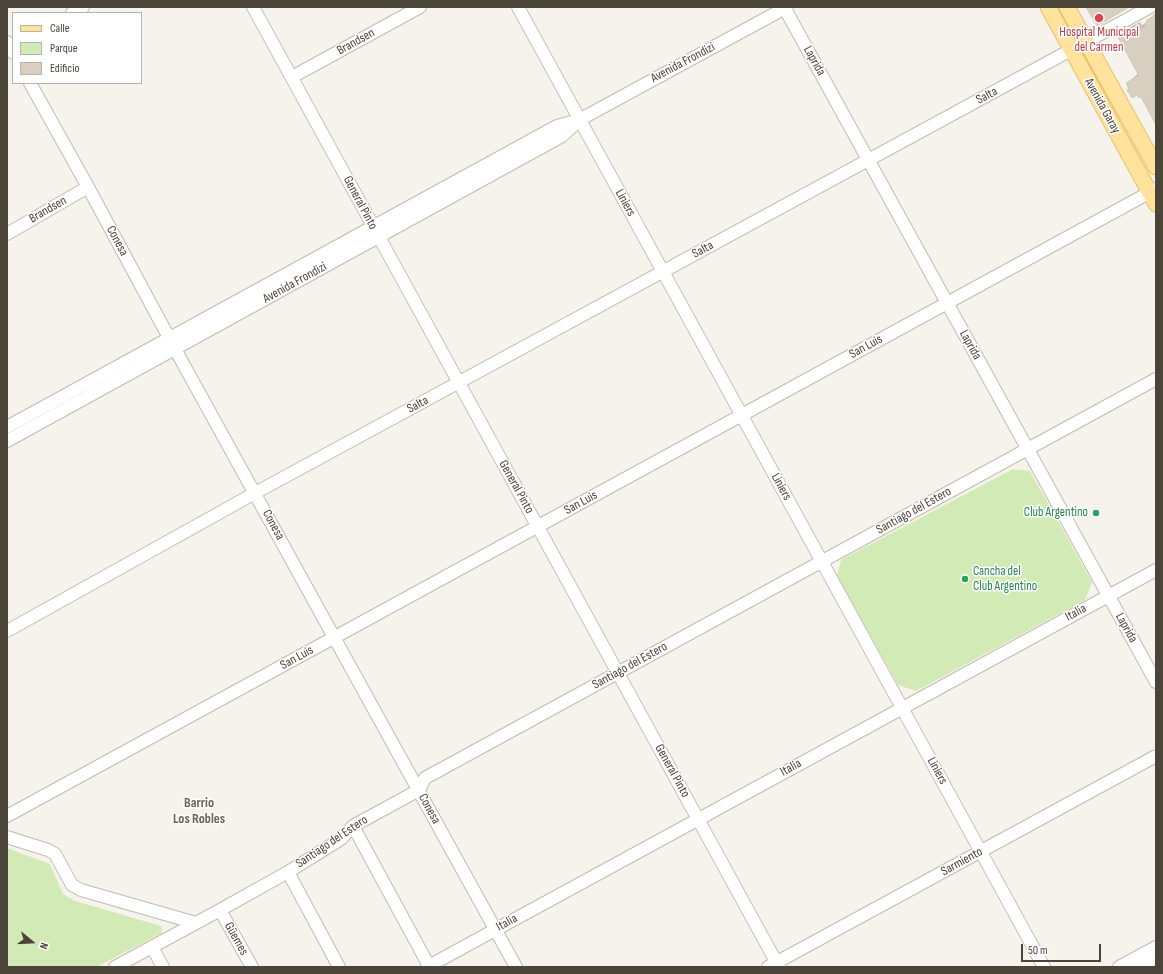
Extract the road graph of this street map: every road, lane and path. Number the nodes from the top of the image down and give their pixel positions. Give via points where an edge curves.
1 (253, 7) edge
2 (420, 7) edge
3 (518, 7) edge
4 (1048, 7) edge
5 (1067, 7) edge
6 (1150, 7) edge
7 (785, 8) edge
8 (1086, 42) junction
9 (1072, 50) junction
10 (292, 77) junction
11 (31, 84) edge
12 (579, 120) junction
13 (868, 160) junction
14 (1156, 167) edge
15 (88, 187) junction
16 (1154, 195) edge
17 (375, 232) junction
18 (7, 234) edge
19 (663, 272) junction
20 (947, 303) junction
21 (169, 338) junction
22 (175, 349) junction
23 (1156, 379) edge
24 (459, 382) junction
25 (742, 415) junction
26 (7, 427) edge
27 (7, 441) edge
28 (1028, 449) junction
29 (255, 493) junction
30 (538, 526) junction
31 (822, 562) junction
32 (1156, 570) edge
33 (1108, 596) junction
34 (7, 631) edge
35 (335, 637) junction
36 (618, 673) junction
37 (1156, 682) edge
38 (902, 708) junction
39 (1156, 756) edge
40 (419, 790) junction
41 (7, 816) edge
42 (698, 819) junction
43 (353, 826) junction
44 (7, 837) edge
45 (981, 851) junction
46 (288, 872) junction
47 (220, 910) junction
48 (196, 923) junction
49 (495, 930) junction
50 (152, 947) junction
51 (1156, 947) edge
52 (1156, 958) edge
53 (775, 965) edge
54 (428, 966) edge
55 (115, 967) edge
56 (164, 967) edge
57 (252, 967) edge
58 (339, 967) edge
59 (516, 967) edge
60 (1044, 967) edge
61 (1119, 967) edge
62 (1140, 967) edge

1 - 10 street, General Pinto
2 - 10 street, Brandsen
3 - 12 street, Liniers
4 - 9 main road, Avenida Garay
5 - 8 main road, Avenida Garay
6 - 8 street, Salta
7 - 12 street, Avenida Frondizi
7 - 13 street, Laprida
8 - 9 street, Salta
8 - 14 main road, Avenida Garay
9 - 13 street, Salta
9 - 16 main road, Avenida Garay
10 - 17 street, General Pinto
11 - 15 street, Conesa
12 - 17 street, Avenida Frondizi via 557,126
12 - 19 street, Liniers
13 - 19 street, Salta
13 - 20 street, Laprida
15 - 18 street, Brandsen
15 - 21 street, Conesa
16 - 20 street, San Luis
17 - 21 street, Avenida Frondizi
17 - 22 street, Avenida Frondizi
17 - 24 street, General Pinto
19 - 24 street, Salta
19 - 25 street, Liniers
20 - 25 street, San Luis
20 - 28 street, Laprida
21 - 22 street, Conesa
21 - 26 street, Avenida Frondizi
22 - 27 street, Avenida Frondizi
22 - 29 street, Conesa
23 - 28 street, Santiago del Estero
24 - 29 street, Salta
24 - 30 street, General Pinto
25 - 30 street, San Luis
25 - 31 street, Liniers
28 - 31 street, Santiago del Estero
28 - 33 street, Laprida
29 - 34 street, Salta
29 - 35 street, Conesa
30 - 35 street, San Luis
30 - 36 street, General Pinto
31 - 36 street, Santiago del Estero
31 - 38 street, Liniers
32 - 33 street, Italia
33 - 37 street, Laprida
33 - 38 street, Italia
35 - 40 street, Conesa
35 - 41 street, San Luis
36 - 40 street, Santiago del Estero via 425,778
36 - 42 street, General Pinto
38 - 42 street, Italia
38 - 45 street, Liniers
39 - 45 street, Sarmiento
40 - 43 street, Santiago del Estero
40 - 49 street, Conesa
42 - 49 street, Italia
42 - 53 street, General Pinto
43 - 46 street, Santiago del Estero via 341,839
43 - 54 street
44 - 48 street via 55,854 72,885 81,890
45 - 53 street, Sarmiento
45 - 60 street, Liniers
46 - 47 street, Santiago del Estero
46 - 58 street
47 - 48 street, Santiago del Estero
47 - 57 street, Güemes
48 - 50 street, Santiago del Estero
49 - 54 street, Italia
49 - 59 street, Conesa
50 - 55 street, Santiago del Estero
50 - 56 street
51 - 61 street
52 - 62 street

